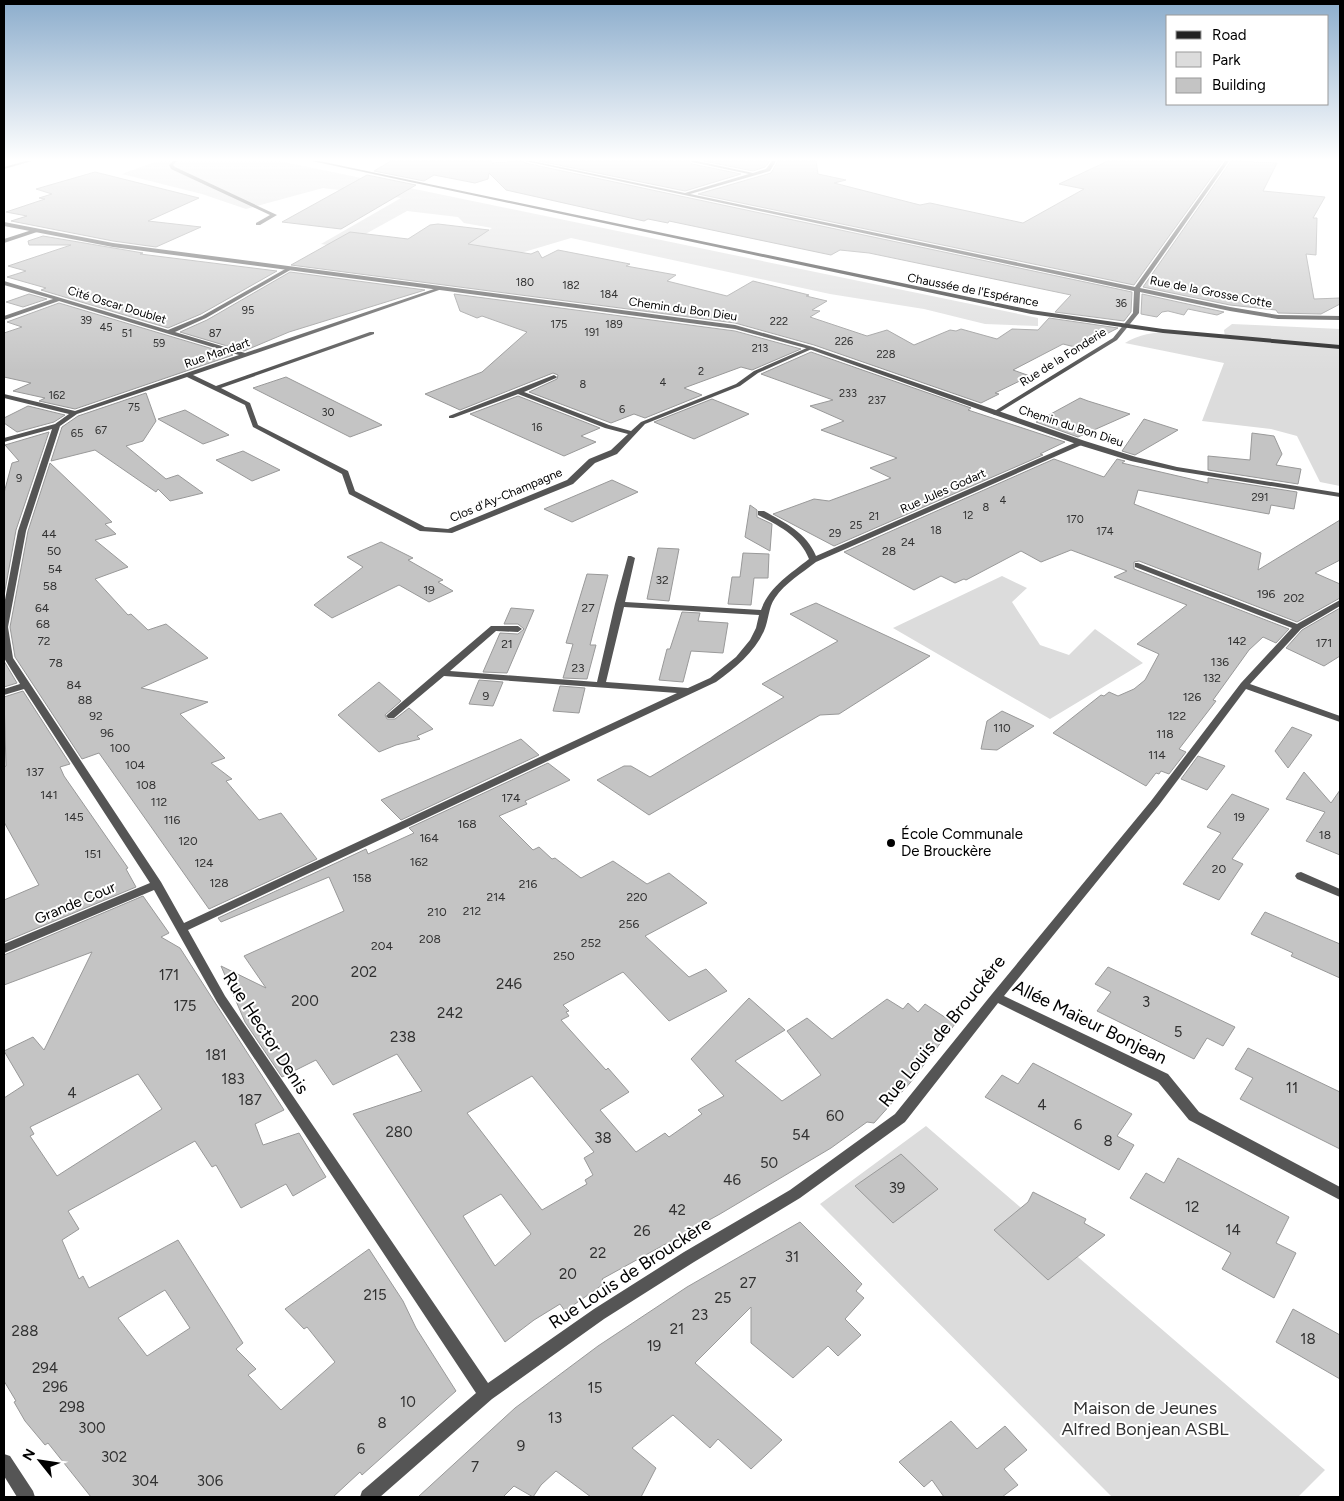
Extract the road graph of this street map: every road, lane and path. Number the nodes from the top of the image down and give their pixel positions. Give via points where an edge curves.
1 (35, 231) joint
2 (645, 231) edge
3 (861, 231) edge
4 (1178, 231) edge
5 (4, 241) edge
6 (288, 269) junction
7 (4, 283) edge
8 (439, 289) junction
9 (1137, 289) junction
10 (59, 299) junction
11 (4, 318) edge
12 (1340, 318) edge
13 (1125, 327) junction
14 (169, 332) junction
15 (372, 332) dead end
16 (1340, 347) edge
17 (811, 348) junction
18 (246, 355) junction
19 (188, 375) junction
20 (554, 378) dead end
21 (216, 388) junction
22 (518, 392) junction
23 (4, 396) edge
24 (74, 413) junction
25 (995, 413) junction
26 (451, 417) dead end
27 (57, 425) junction
28 (633, 434) junction
29 (4, 440) edge
30 (1082, 443) junction
31 (1340, 495) edge
32 (761, 513) dead end
33 (631, 558) dead end
34 (813, 560) junction
35 (1138, 565) dead end
36 (1340, 603) edge
37 (619, 604) junction
38 (763, 613) junction
39 (1298, 627) junction
40 (518, 629) dead end
41 (442, 674) junction
42 (601, 684) junction
43 (26, 685) junction
44 (1244, 685) junction
45 (690, 691) junction
46 (4, 692) edge
47 (391, 716) dead end
48 (1340, 720) edge
49 (1301, 876) dead end
50 (157, 885) junction
51 (1340, 893) edge
52 (181, 929) junction
53 (4, 949) edge
54 (996, 996) junction
55 (1340, 1194) edge
56 (486, 1394) junction
57 (4, 1462) edge
58 (27, 1497) edge
59 (368, 1497) edge

1 - 5 street
1 - 6 street, Chemin du Bon Dieu
2 - 13 main road, Chaussée de l'Espérance via 985,303
3 - 9 street, Rue de la Grosse Cotte
4 - 9 street
6 - 8 street, Chemin du Bon Dieu
6 - 14 street, Cité Oscar Doublet via 204,317
7 - 10 street, Cité Oscar Doublet
8 - 17 street, Chemin du Bon Dieu via 735,327
8 - 18 street, Rue Mandart
9 - 12 street, Rue de la Grosse Cotte via 1254,314
9 - 13 street, Rue de la Fonderie via 1136,314
10 - 11 street, Cité Oscar Doublet
10 - 14 street, Cité Oscar Doublet
13 - 16 main road, Chaussée de l'Espérance
13 - 25 street, Rue de la Fonderie via 1115,339
14 - 18 street, Cité Oscar Doublet
15 - 21 street
17 - 25 street, Chemin du Bon Dieu
17 - 28 street, Clos d'Ay-Champagne via 756,372 738,385 643,424
18 - 19 street, Rue Mandart
19 - 21 street, Clos d'Ay-Champagne
19 - 24 street, Rue Mandart
20 - 22 street
21 - 28 street, Clos d'Ay-Champagne via 248,404 254,426 344,474 352,492 423,530 449,531 570,482 592,461 614,452
22 - 26 street
22 - 28 street
23 - 24 street
24 - 27 street, Rue Mandart
25 - 30 street, Chemin du Bon Dieu
27 - 29 street, Rue Mandart
27 - 43 street, Rue Hector Denis via 22,531 4,627 8,658
30 - 31 street, Chemin du Bon Dieu via 1177,469
30 - 34 street, Rue Jules Godart
32 - 34 street via 799,537 811,549
33 - 37 street
34 - 38 street, Rue Jules Godart via 771,598
35 - 39 street
36 - 39 street, Rue Louis de Brouckère
37 - 38 street
37 - 42 street
38 - 45 street, Rue Jules Godart via 760,631 735,664
39 - 44 street, Rue Louis de Brouckère
40 - 41 street via 494,628
41 - 42 street
41 - 47 street
42 - 45 street
43 - 46 street
43 - 50 street, Rue Hector Denis
44 - 48 street
44 - 54 street, Rue Louis de Brouckère via 1156,803
45 - 52 street, Rue Jules Godart
49 - 51 street
50 - 52 street, Rue Hector Denis
50 - 53 street, Grande Cour
52 - 56 street, Rue Hector Denis via 221,999
54 - 55 street, Allée Maïeur Bonjean via 1163,1078 1194,1116
54 - 56 street, Rue Louis de Brouckère via 900,1118 795,1194 598,1314
56 - 59 street, Rue Louis de Brouckère
57 - 58 street

